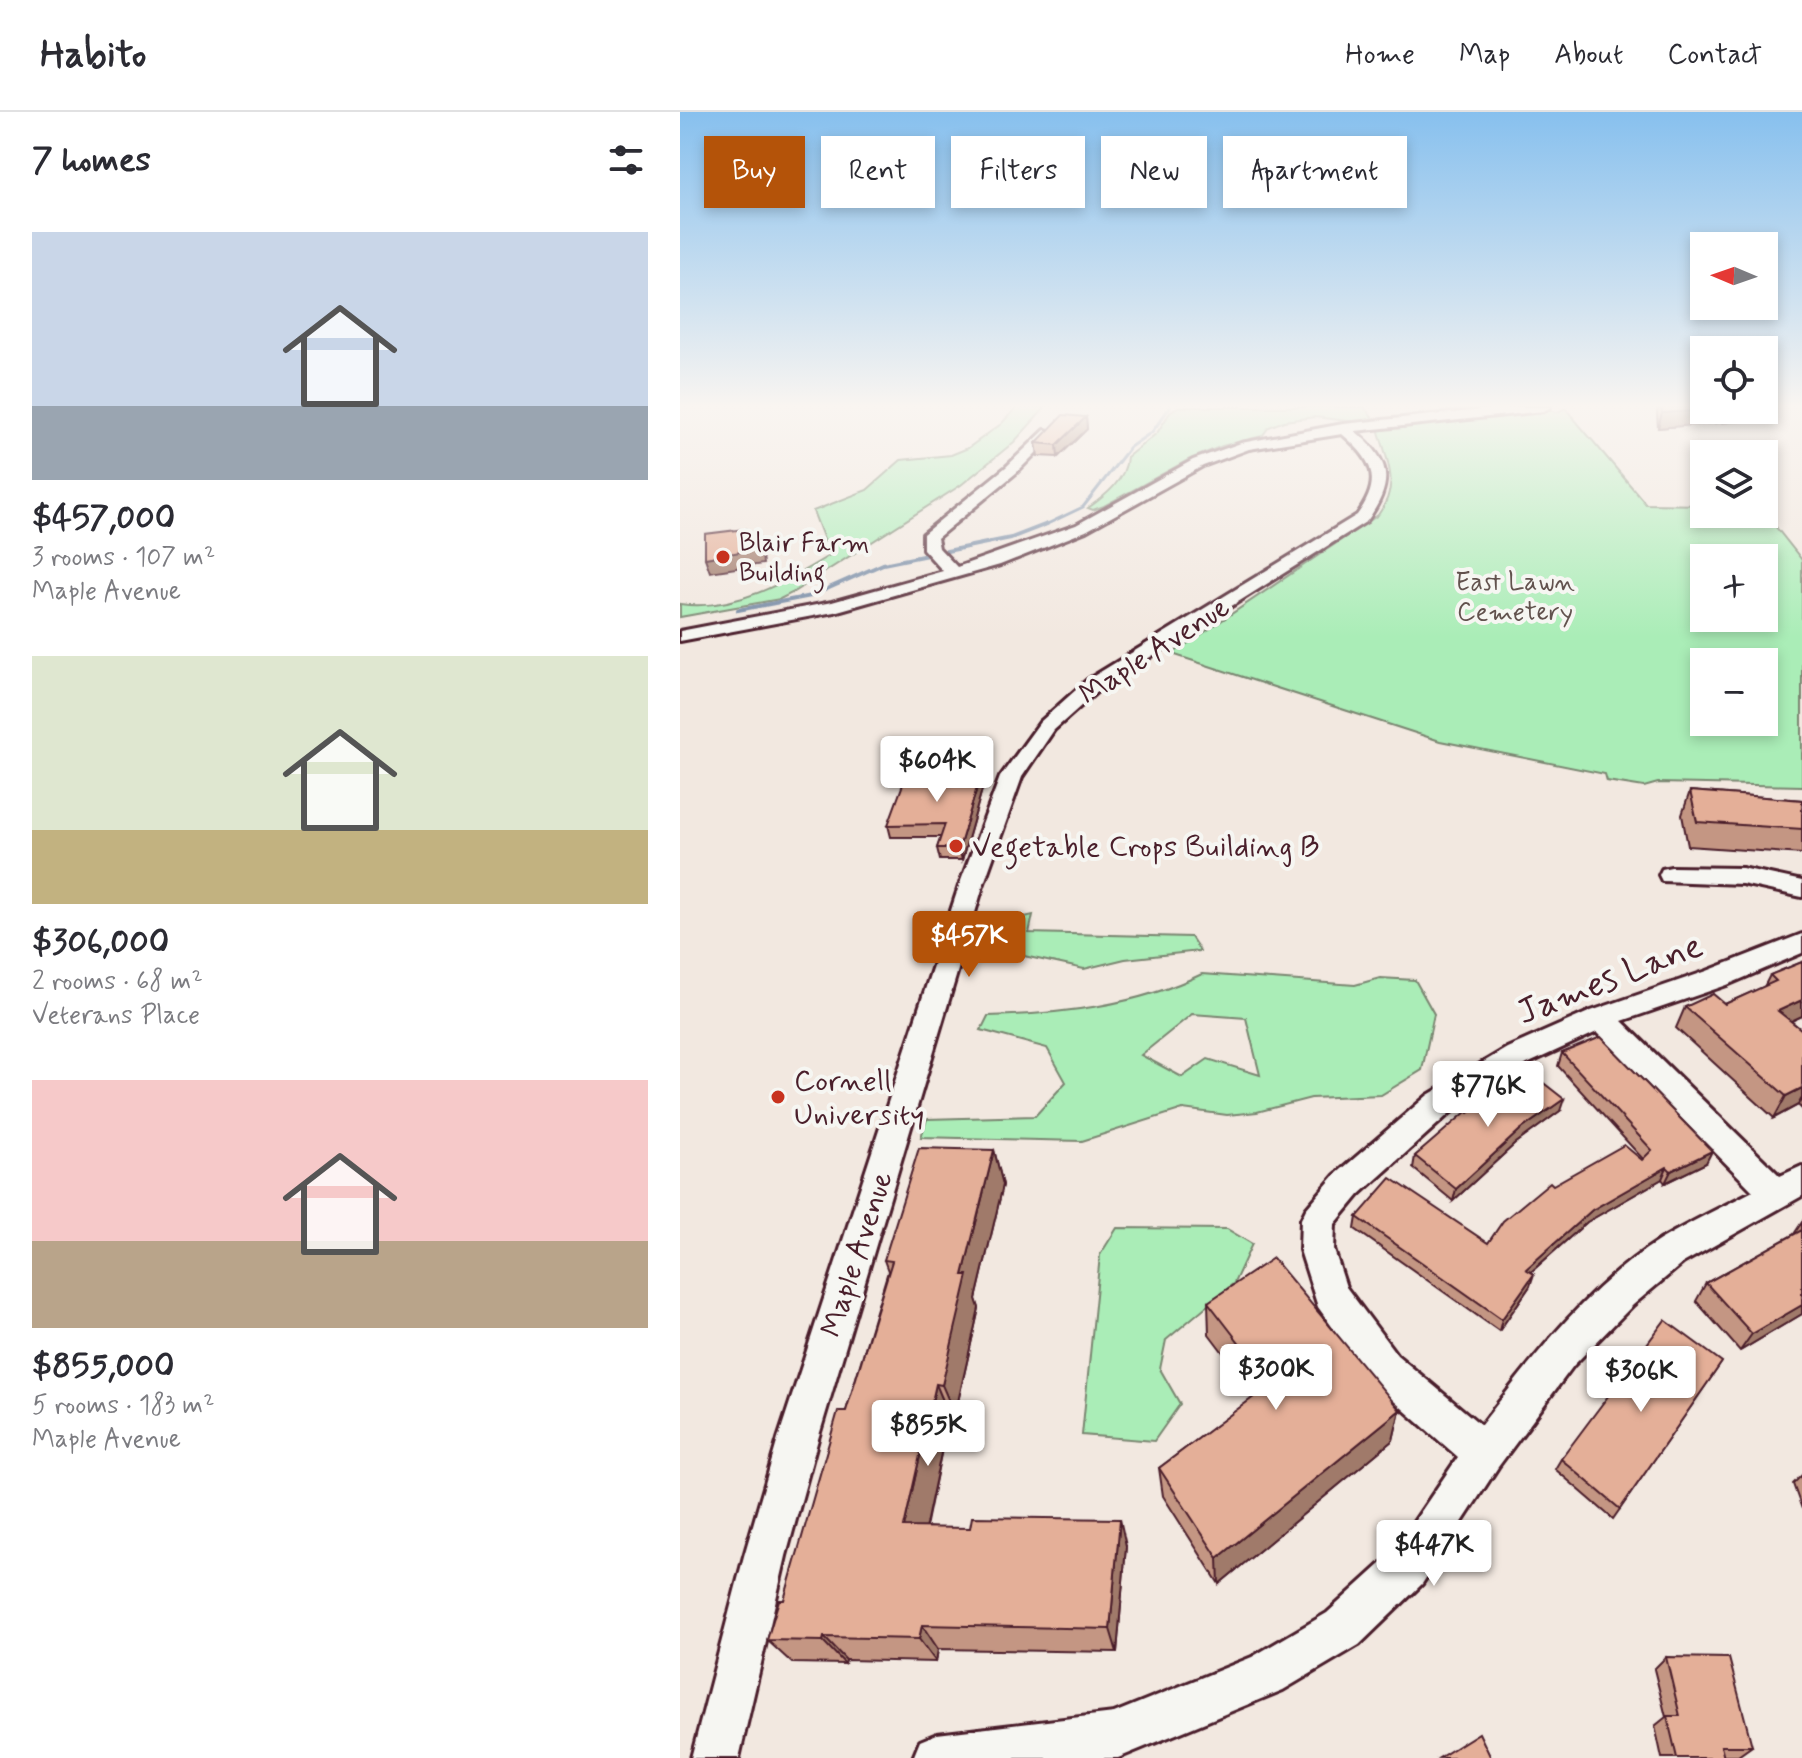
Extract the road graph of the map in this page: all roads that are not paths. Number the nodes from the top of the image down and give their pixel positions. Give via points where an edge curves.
1 (994, 484) edge
2 (1162, 484) edge
3 (1378, 484) edge
4 (954, 574) junction
5 (680, 636) edge
6 (1671, 875) dead end
7 (1802, 889) edge
8 (1802, 943) edge
9 (1601, 1018) junction
10 (1789, 1187) edge
11 (1484, 1453) junction
12 (715, 1758) edge
13 (937, 1758) edge

1 - 4 street via 929,537 934,553
2 - 4 street via 1081,528
3 - 12 street, Maple Avenue via 1377,496 1362,518 1094,684 1047,726 1011,777 971,886 798,1439
4 - 5 street via 834,607
6 - 7 street via 1742,876
8 - 9 street, James Lane
9 - 10 street
9 - 11 street, James Lane via 1517,1056 1439,1104 1347,1185 1318,1219 1317,1250 1331,1295 1384,1368
10 - 11 street via 1671,1252 1621,1293 1560,1353
11 - 13 street via 1407,1569 1343,1629 1267,1674 1114,1736

